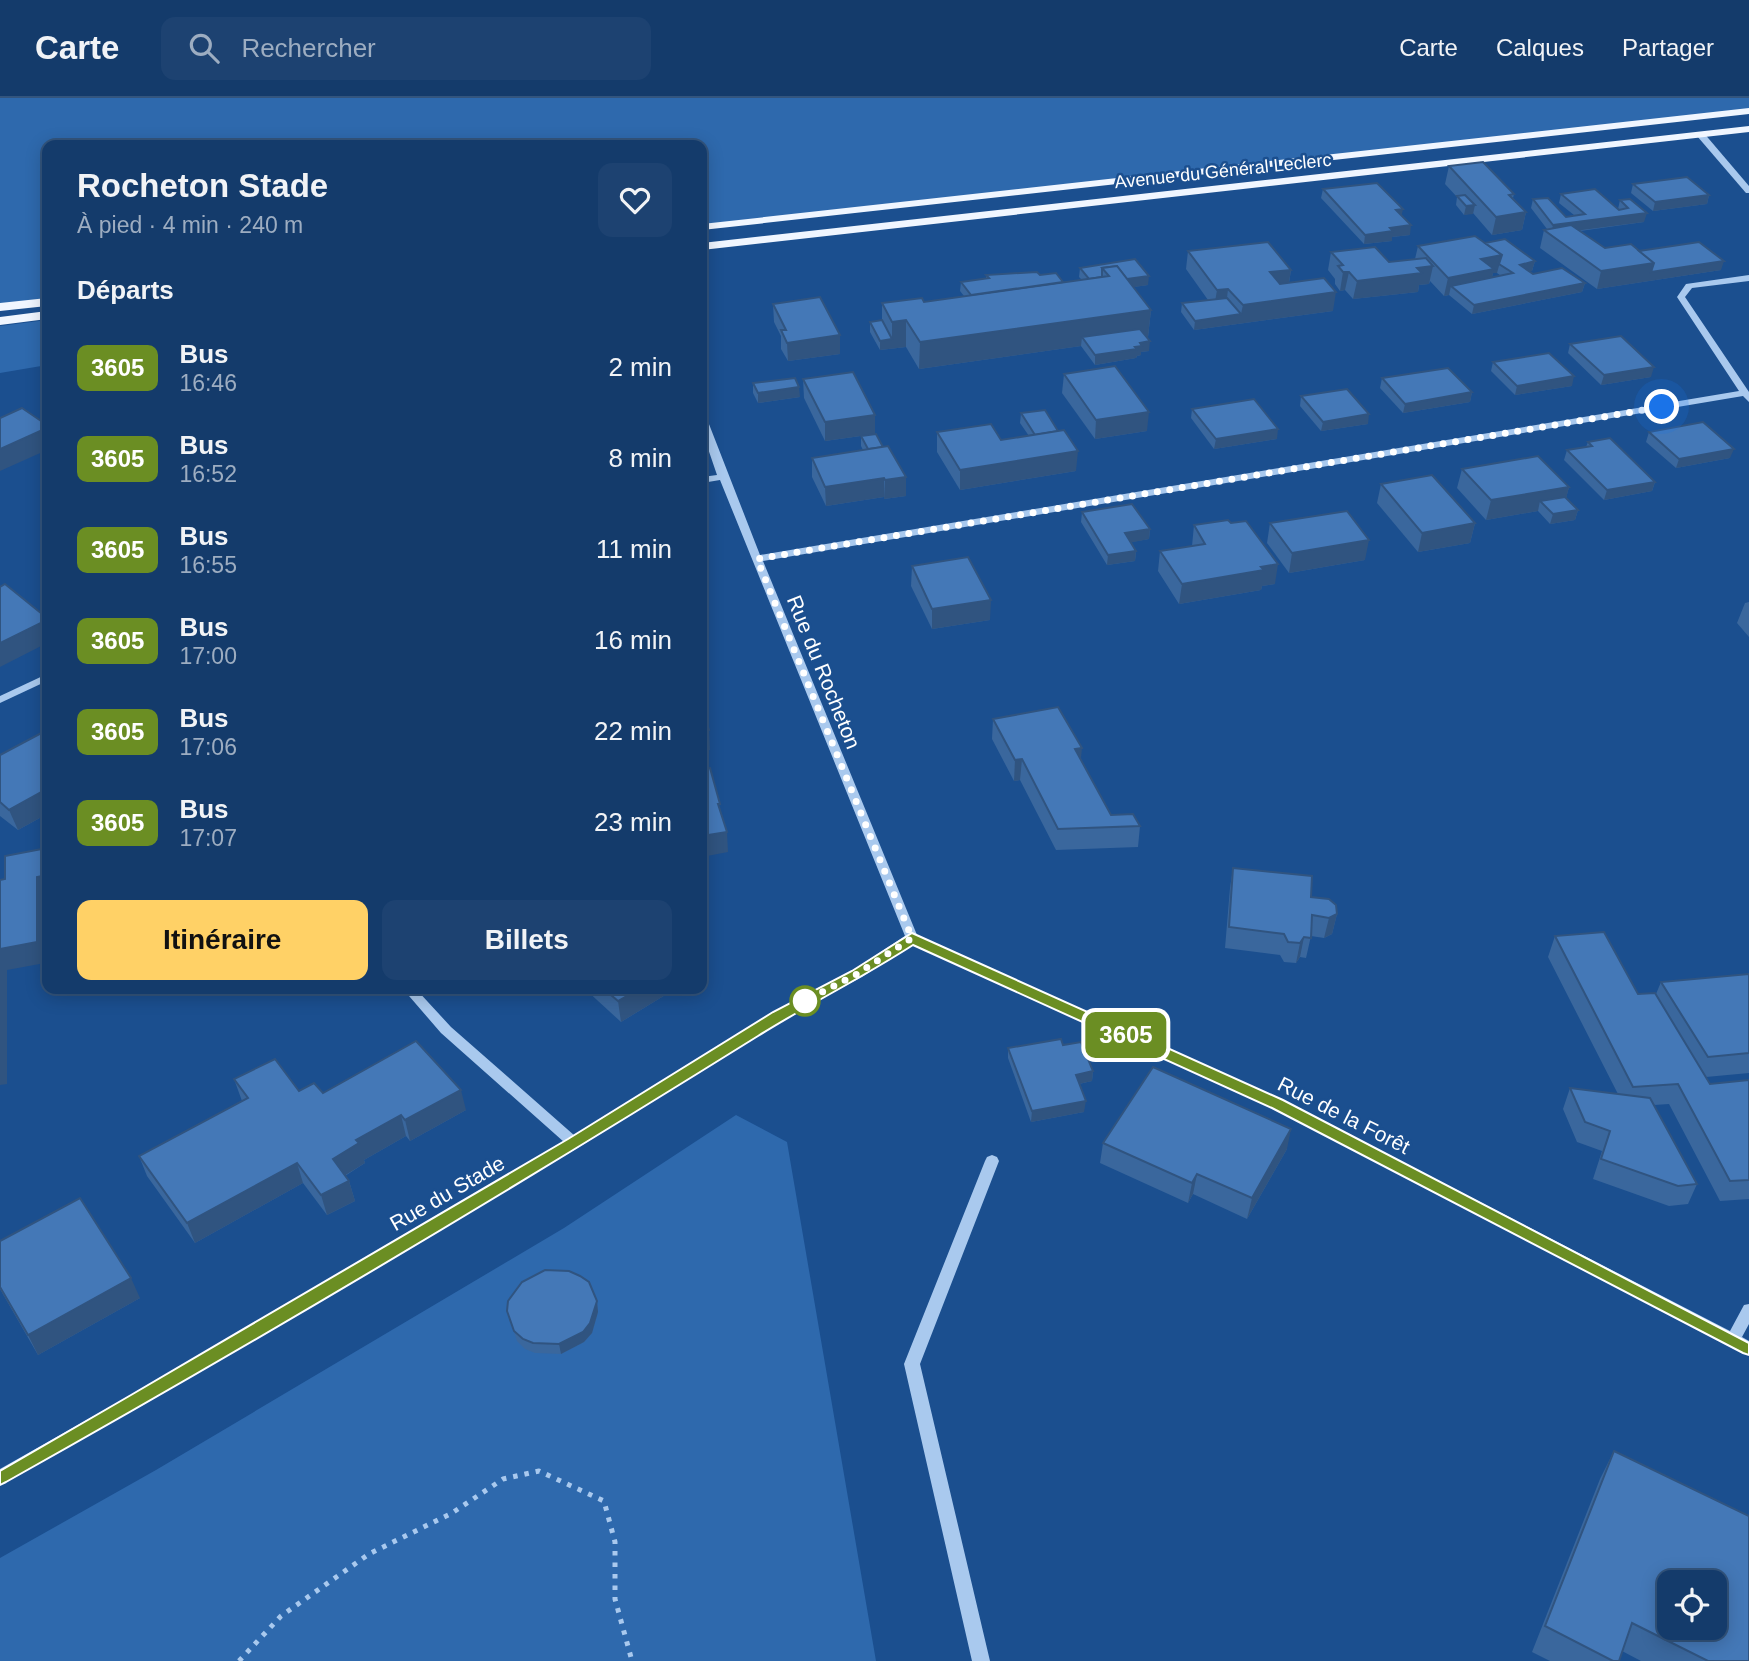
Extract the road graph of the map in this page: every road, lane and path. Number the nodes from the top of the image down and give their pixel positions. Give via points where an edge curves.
1 (1749, 111) edge
2 (1749, 129) edge
3 (1700, 134) junction
4 (1749, 191) edge
5 (707, 226) edge
6 (707, 246) edge
7 (1749, 278) edge
8 (42, 303) edge
9 (0, 307) edge
10 (42, 316) edge
11 (0, 321) edge
12 (1747, 396) edge
13 (707, 433) edge
14 (723, 477) junction
15 (707, 479) edge
16 (757, 559) junction
17 (42, 679) edge
18 (0, 700) edge
19 (912, 938) junction
20 (414, 994) edge
21 (574, 1143) junction
22 (992, 1161) dead end
23 (1749, 1310) edge
24 (1734, 1339) junction
25 (1749, 1348) edge
26 (0, 1477) edge
27 (239, 1661) edge
28 (632, 1661) edge
29 (981, 1661) edge

1 - 5 main road, Avenue du Général Leclerc
2 - 3 main road, Avenue du Général Leclerc
3 - 4 street
3 - 6 main road, Avenue du Général Leclerc
7 - 12 street via 1689,286 1681,298
8 - 9 main road
10 - 11 main road
12 - 16 street
13 - 14 street, Rue du Rocheton
14 - 15 street
14 - 16 street, Rue du Rocheton
16 - 19 street, Rue du Rocheton
17 - 18 street
19 - 21 street, Rue du Stade
19 - 24 street, Rue de la Forêt via 1277,1104
20 - 21 street via 446,1030
21 - 26 street, Rue du Stade
22 - 29 street via 912,1364
23 - 24 street
24 - 25 street, Rue de la Forêt
27 - 28 path via 281,1616 369,1553 453,1513 503,1479 539,1471 604,1501 615,1542 615,1600

